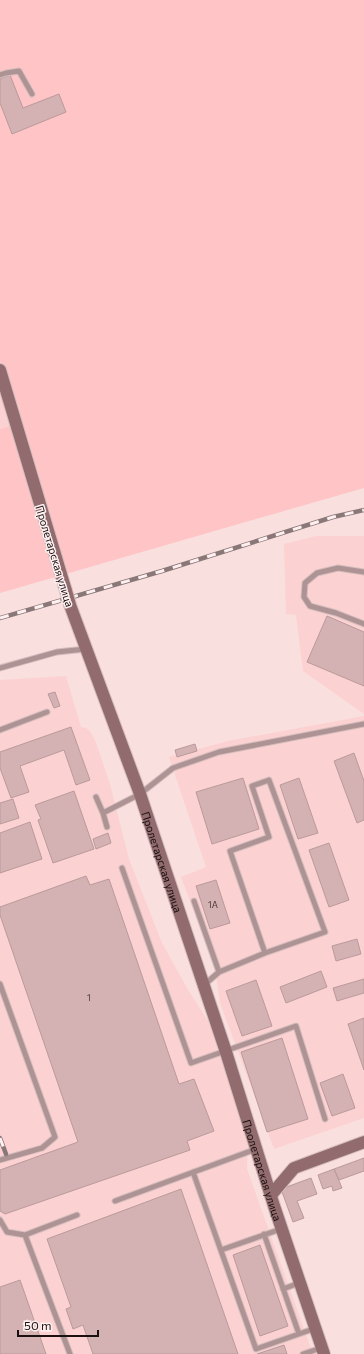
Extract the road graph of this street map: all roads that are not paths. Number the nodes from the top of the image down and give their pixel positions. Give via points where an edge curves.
1 (0, 75) edge
2 (32, 94) dead end
3 (0, 370) edge
4 (364, 572) edge
5 (364, 624) edge
6 (86, 649) junction
7 (0, 668) edge
8 (47, 712) dead end
9 (364, 724) edge
10 (0, 730) edge
11 (140, 794) junction
12 (96, 797) dead end
13 (103, 813) junction
14 (107, 827) dead end
15 (122, 868) dead end
16 (194, 901) dead end
17 (265, 953) junction
18 (219, 972) junction
19 (0, 984) edge
20 (204, 986) junction
21 (226, 1052) junction
22 (325, 1119) dead end
23 (364, 1142) edge
24 (256, 1148) junction
25 (0, 1160) edge
26 (193, 1172) junction
27 (271, 1195) junction
28 (115, 1201) dead end
29 (77, 1215) dead end
30 (0, 1220) edge
31 (282, 1228) junction
32 (264, 1234) junction
33 (25, 1235) junction
34 (221, 1250) junction
35 (300, 1283) junction
36 (283, 1289) junction
37 (316, 1328) junction
38 (299, 1334) junction
39 (323, 1351) edge
40 (70, 1354) edge
41 (303, 1354) edge

1 - 2 lane via 19,71
3 - 6 street, Пролетарская улица, bridge via 70,605
4 - 5 lane via 338,568 317,573 305,583 304,597 310,606
6 - 7 lane via 57,652
6 - 11 street, Пролетарская улица
8 - 10 lane
9 - 11 lane via 219,752 173,768
11 - 13 lane
11 - 20 street, Пролетарская улица
12 - 13 lane
13 - 14 lane
15 - 21 lane via 191,1063
16 - 18 lane
17 - 17 lane via 230,851 269,837 252,786 269,780 326,932
17 - 18 lane
18 - 20 lane
19 - 25 lane via 55,1137 42,1148
20 - 21 street, Пролетарская улица
21 - 22 lane via 296,1026
21 - 24 street, Пролетарская улица
23 - 27 street via 294,1168
24 - 26 lane
24 - 27 street, Пролетарская улица
26 - 28 lane
26 - 34 lane
27 - 31 street, Пролетарская улица
29 - 33 lane
30 - 33 lane via 7,1232
31 - 32 lane
31 - 35 street, Пролетарская улица
32 - 34 lane
32 - 36 lane
33 - 40 lane
34 - 38 lane via 256,1349
35 - 36 lane
35 - 37 street, Пролетарская улица
36 - 38 lane
37 - 38 lane
37 - 39 street, Пролетарская улица
39 - 41 lane

